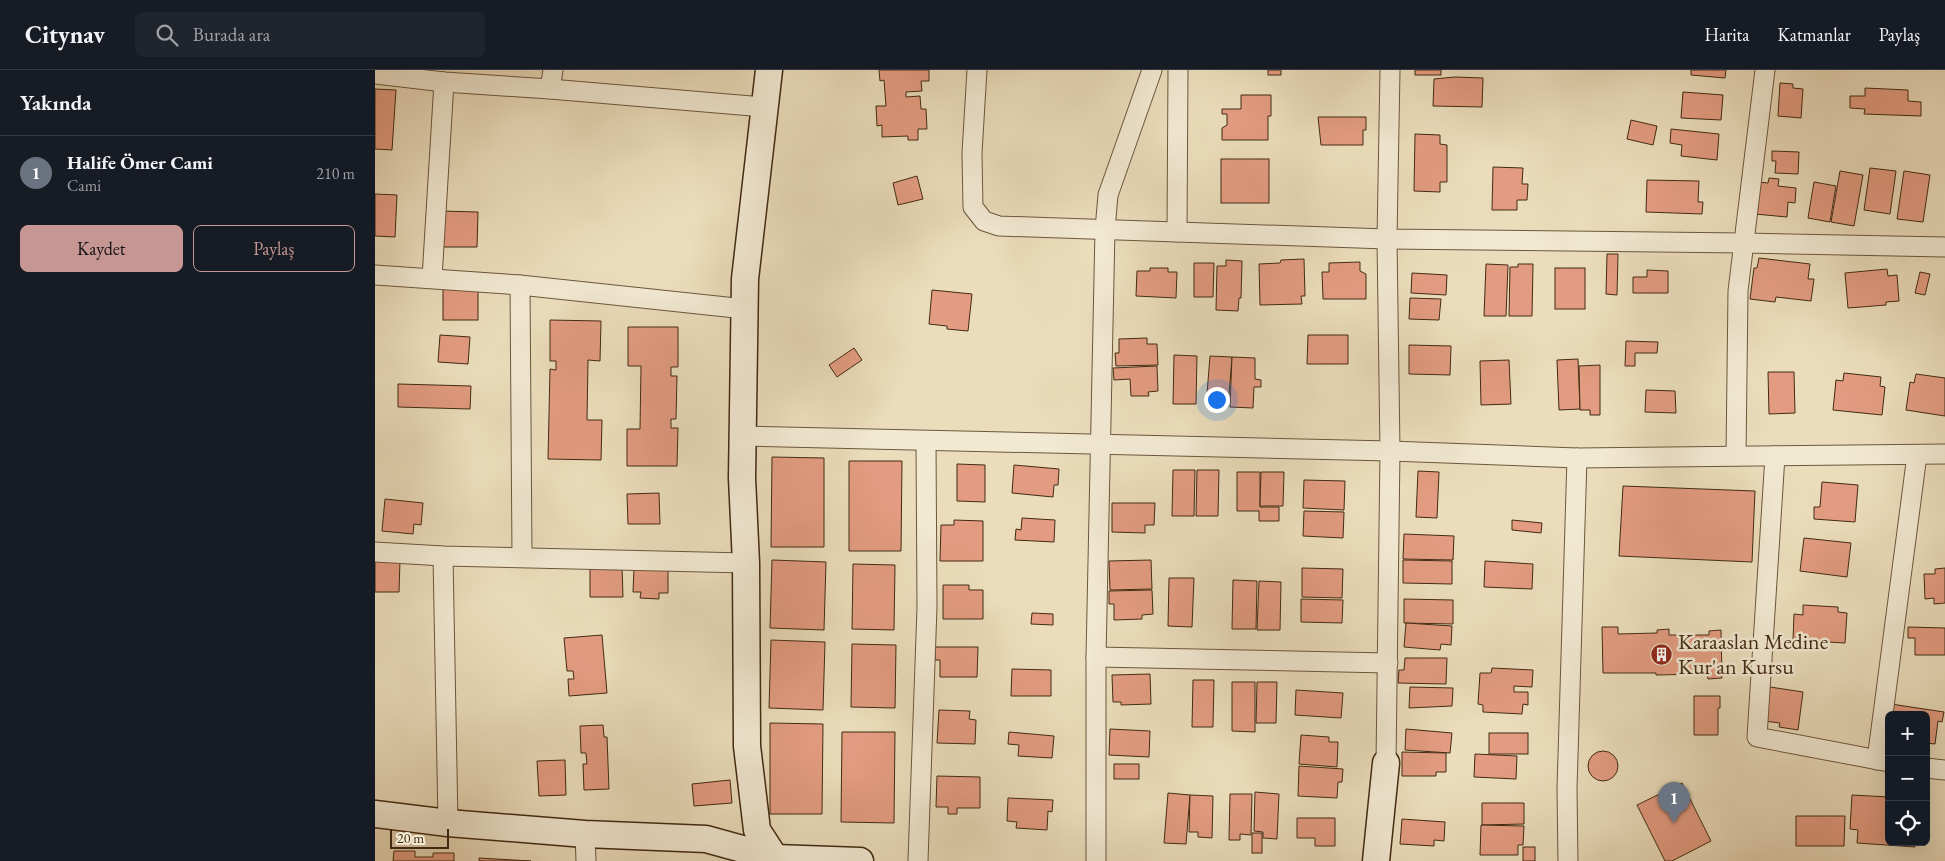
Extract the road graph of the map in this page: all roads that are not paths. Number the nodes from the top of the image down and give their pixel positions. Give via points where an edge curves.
1 (553, 70) edge
2 (769, 70) edge
3 (977, 70) edge
4 (1151, 70) edge
5 (1178, 70) edge
6 (1390, 70) edge
7 (1765, 70) edge
8 (375, 74) edge
9 (444, 82) junction
10 (550, 89) junction
11 (764, 107) junction
12 (1105, 230) junction
13 (1177, 232) junction
14 (1387, 239) junction
15 (1744, 243) junction
16 (1945, 247) edge
17 (375, 275) edge
18 (432, 278) junction
19 (521, 285) junction
20 (745, 309) junction
21 (743, 436) junction
22 (926, 441) junction
23 (1100, 445) junction
24 (1390, 451) junction
25 (1945, 454) edge
26 (1917, 455) junction
27 (1736, 456) junction
28 (1775, 456) junction
29 (1577, 458) junction
30 (375, 552) edge
31 (443, 556) junction
32 (522, 557) junction
33 (746, 563) junction
34 (1096, 657) junction
35 (1388, 663) junction
36 (1883, 761) edge
37 (1386, 763) junction
38 (1930, 768) edge
39 (1945, 770) edge
40 (375, 814) edge
41 (448, 823) junction
42 (585, 834) junction
43 (776, 860) edge
44 (586, 861) edge
45 (860, 861) edge
46 (918, 861) edge
47 (1096, 861) edge
48 (1376, 861) edge
49 (1394, 861) edge
50 (1567, 861) edge

1 - 10 street
2 - 11 street
3 - 12 street via 972,153 973,207 984,221 999,226
4 - 12 street via 1108,195
5 - 13 street
6 - 14 street
7 - 15 street
8 - 9 street
9 - 10 street
9 - 18 street
10 - 11 street
11 - 20 street via 745,279
12 - 13 street
12 - 23 street
13 - 14 street
14 - 15 street
14 - 24 street
15 - 16 street
15 - 27 street via 1738,291
17 - 18 street
18 - 19 street
19 - 20 street
19 - 32 street
20 - 21 street
21 - 22 street
21 - 33 street
22 - 23 street
22 - 46 street via 927,606
23 - 24 street
23 - 34 street
24 - 29 street
24 - 35 street
25 - 26 street
26 - 28 street
26 - 36 street
27 - 28 street
27 - 29 street
28 - 36 street via 1757,737
29 - 50 street
30 - 31 street
31 - 32 street
31 - 41 street
32 - 33 street
33 - 43 street via 747,746 757,830
34 - 35 street
34 - 47 street
35 - 37 street
37 - 48 street
37 - 49 street
38 - 39 street
40 - 41 street
41 - 42 street
42 - 43 street via 706,839
42 - 44 street
43 - 45 street

